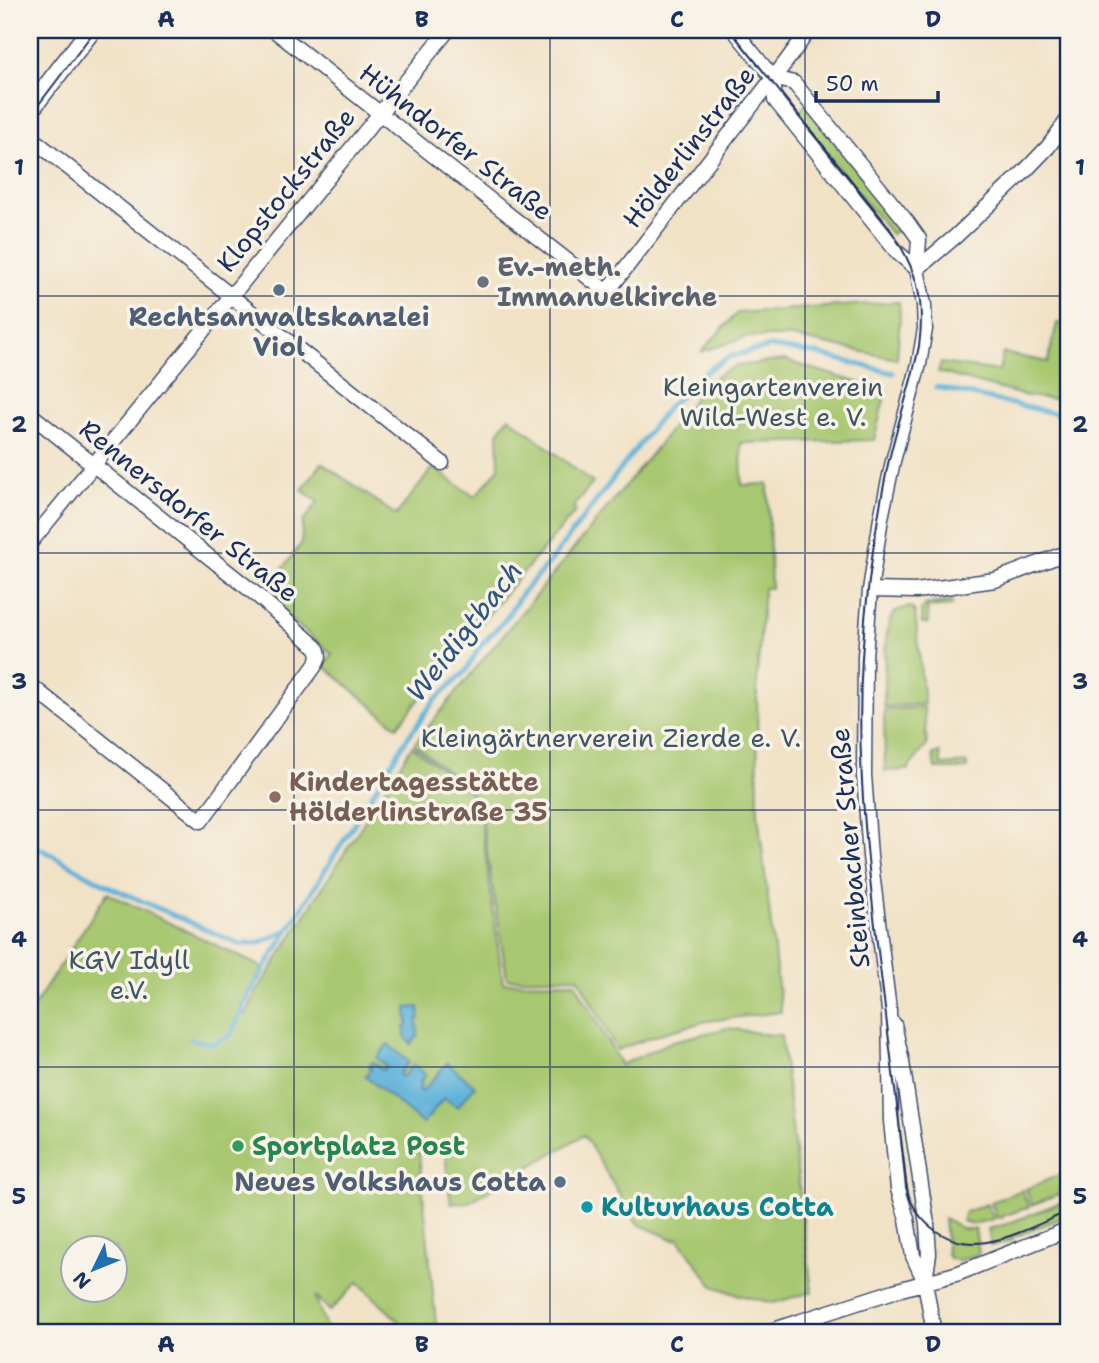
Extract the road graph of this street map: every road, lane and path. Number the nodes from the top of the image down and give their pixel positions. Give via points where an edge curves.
1 (91, 30) edge
2 (274, 30) edge
3 (448, 30) edge
4 (734, 30) edge
5 (809, 30) edge
6 (773, 78) junction
7 (30, 109) edge
8 (380, 113) junction
9 (1069, 118) edge
10 (30, 137) edge
11 (916, 269) junction
12 (607, 292) joint
13 (231, 296) junction
14 (30, 414) edge
15 (442, 463) dead end
16 (94, 464) junction
17 (30, 543) edge
18 (1069, 552) edge
19 (870, 590) junction
20 (30, 685) edge
21 (888, 1010) junction
22 (1069, 1229) edge
23 (925, 1282) junction
24 (764, 1333) edge
25 (934, 1333) edge

1 - 7 street
2 - 8 street, Hühndorfer Straße
3 - 8 street, Klopstockstraße
4 - 6 street
5 - 6 street, Hölderlinstraße
6 - 11 street via 778,105
6 - 11 street, Steinbacher Straße via 794,83 919,239
6 - 12 street, Hölderlinstraße
8 - 12 street, Hühndorfer Straße
8 - 13 street, Klopstockstraße
9 - 11 street via 1024,172
10 - 13 street
11 - 19 street, Steinbacher Straße via 925,305 924,338 892,461
13 - 15 street
13 - 16 street, Klopstockstraße
14 - 16 street, Rennersdorfer Straße
16 - 17 street, Klopstockstraße
16 - 20 street, Rennersdorfer Straße via 258,596 316,647 319,660 201,821
18 - 19 street via 995,580 916,591
19 - 21 street, Steinbacher Straße via 864,775
21 - 23 street, Steinbacher Straße via 902,1062 927,1224
21 - 23 street, Steinbacher Straße via 898,1189 913,1256
22 - 23 street
23 - 24 street
23 - 25 street

